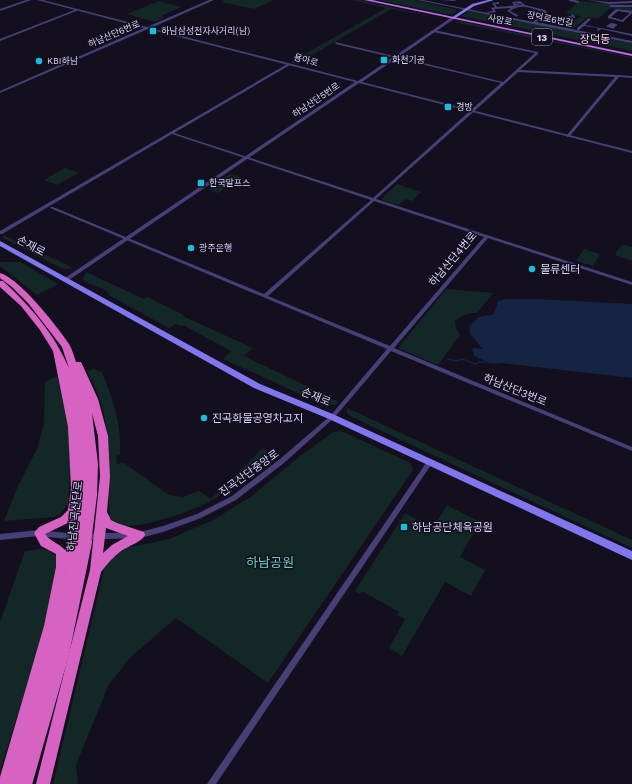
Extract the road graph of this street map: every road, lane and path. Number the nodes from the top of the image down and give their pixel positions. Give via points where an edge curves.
1 (29, 0) edge
2 (39, 0) edge
3 (212, 0) edge
4 (366, 0) edge
5 (374, 0) edge
6 (419, 0) edge
7 (428, 0) edge
8 (442, 0) edge
9 (455, 0) edge
10 (492, 0) edge
11 (570, 0) edge
12 (589, 0) edge
13 (578, 2) dead end
14 (632, 2) edge
15 (437, 3) junction
16 (498, 3) dead end
17 (611, 6) dead end
18 (632, 6) edge
19 (514, 7) junction
20 (497, 8) junction
21 (465, 9) junction
22 (0, 10) edge
23 (78, 10) junction
24 (488, 12) dead end
25 (632, 12) edge
26 (572, 15) dead end
27 (517, 16) dead end
28 (454, 18) junction
29 (546, 18) junction
30 (590, 18) dead end
31 (555, 19) junction
32 (533, 23) junction
33 (565, 24) dead end
34 (619, 24) dead end
35 (583, 25) junction
36 (147, 28) junction
37 (600, 28) junction
38 (578, 29) dead end
39 (612, 29) junction
40 (434, 31) junction
41 (593, 34) junction
42 (632, 35) edge
43 (0, 40) edge
44 (632, 42) edge
45 (336, 43) dead end
46 (632, 54) edge
47 (396, 57) junction
48 (289, 64) junction
49 (517, 71) junction
50 (618, 76) junction
51 (632, 77) edge
52 (358, 82) junction
53 (504, 83) junction
54 (0, 92) edge
55 (472, 111) junction
56 (172, 133) junction
57 (568, 136) junction
58 (632, 152) edge
59 (247, 158) junction
60 (373, 200) junction
61 (52, 208) dead end
62 (0, 233) edge
63 (487, 236) junction
64 (127, 238) junction
65 (0, 243) edge
66 (0, 275) edge
67 (67, 279) junction
68 (0, 283) edge
69 (632, 284) edge
70 (265, 296) junction
71 (61, 348) junction
72 (390, 349) junction
73 (332, 417) junction
74 (632, 449) edge
75 (430, 462) junction
76 (84, 497) junction
77 (102, 512) junction
78 (39, 533) junction
79 (140, 534) junction
80 (0, 537) edge
81 (76, 537) junction
82 (100, 537) junction
83 (632, 556) edge
84 (63, 569) junction
85 (96, 570) junction
86 (5, 784) edge
87 (15, 784) edge
88 (26, 784) edge
89 (43, 784) edge
90 (211, 784) edge

1 - 22 street
2 - 23 street, 용아로
3 - 36 street, 하남산단6번로
4 - 28 main road, 사암로 / 13
5 - 28 main road, 사암로 / 13
6 - 15 street
7 - 15 street
8 - 9 street
8 - 15 street
10 - 21 main road
11 - 13 street
12 - 14 street via 609,3
15 - 21 street, 장덕로6번길
16 - 20 street via 494,4
17 - 18 street
19 - 20 street
19 - 27 street via 508,11
19 - 29 street via 523,5 543,10 546,12
20 - 24 street via 492,8 495,11
21 - 28 main road
21 - 32 street, 장덕로6번길
23 - 36 street, 용아로
23 - 43 street
25 - 25 street via 623,20 609,17 617,10
26 - 31 street via 574,17
28 - 40 street, 하남산단5번로
28 - 46 main road, 사암로 / 13
29 - 31 street
29 - 32 street via 540,18
30 - 35 street
31 - 33 street
32 - 41 street, 장덕로6번길
34 - 39 street via 611,24 608,27
35 - 37 street
35 - 38 street
36 - 48 street, 용아로
36 - 54 street, 하남산단6번로
37 - 39 street
37 - 41 street
39 - 42 street
40 - 47 street, 하남산단5번로
40 - 49 street via 537,53
41 - 44 street, 장덕로6번길
45 - 47 street
47 - 52 street, 하남산단5번로
47 - 53 street
48 - 52 street, 용아로
48 - 56 street, 손재로
49 - 50 street
49 - 53 street
50 - 51 street
50 - 57 street
52 - 55 street, 용아로
52 - 59 street, 하남산단5번로
53 - 55 street
55 - 57 street, 용아로
55 - 60 street
56 - 59 street
56 - 62 street, 손재로
57 - 58 street, 용아로
59 - 60 street, 하남산단4번로
59 - 64 street, 하남산단5번로
60 - 63 street, 하남산단4번로
60 - 70 street
61 - 64 street
63 - 69 street
63 - 72 street, 하남산단4번로
64 - 67 street, 하남산단5번로
64 - 70 street
65 - 67 main road, 손재로
66 - 71 highway, 하남진곡산단로 via 31,301
67 - 73 main road, 손재로 via 257,386
68 - 71 highway, 하남진곡산단로 via 24,304
70 - 72 street
71 - 76 highway
71 - 76 highway, 하남진곡산단로 via 87,408 93,464
71 - 77 highway via 71,351 83,376 93,399 103,436 105,477
72 - 73 street, 하남산단4번로
72 - 74 street, 하남산단3번로
73 - 75 main road, 손재로
73 - 79 street, 진곡산단중앙로 via 282,461 234,498 199,516
75 - 83 main road, 손재로
75 - 90 street
76 - 78 highway via 65,520 55,526 44,528
76 - 81 highway
76 - 87 highway, 하남진곡산단로, bridge via 81,535 52,656
76 - 88 highway, 하남진곡산단로, bridge via 85,553 63,654
77 - 79 highway via 110,525
77 - 82 highway
78 - 80 street, 진곡산단중앙로
78 - 81 street, 진곡산단중앙로
78 - 84 highway via 48,545 61,553
79 - 82 street, 진곡산단중앙로
79 - 85 highway via 110,552
81 - 82 street, 진곡산단중앙로
81 - 84 highway
82 - 85 highway
84 - 86 highway via 46,642
85 - 89 highway

